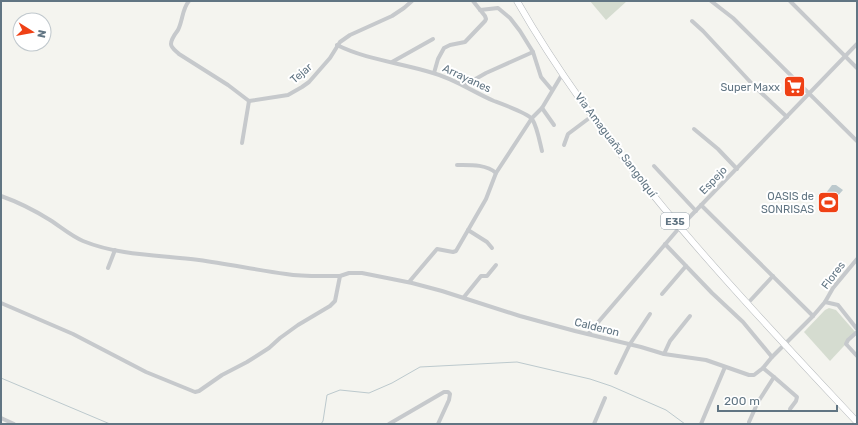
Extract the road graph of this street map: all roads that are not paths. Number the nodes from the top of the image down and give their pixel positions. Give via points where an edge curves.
1 (189, 1) edge
2 (412, 1) edge
3 (473, 1) edge
4 (517, 1) edge
5 (711, 1) edge
6 (790, 1) edge
7 (480, 10) junction
8 (692, 21) dead end
9 (433, 39) dead end
10 (857, 44) edge
11 (337, 45) junction
12 (533, 52) junction
13 (845, 56) junction
14 (392, 62) junction
15 (857, 68) edge
16 (434, 73) junction
17 (563, 73) junction
18 (465, 85) junction
19 (552, 90) junction
20 (809, 93) junction
21 (249, 101) junction
22 (542, 108) junction
23 (592, 116) junction
24 (786, 117) junction
25 (532, 118) junction
26 (554, 125) dead end
27 (694, 129) dead end
28 (857, 142) edge
29 (242, 143) dead end
30 (564, 145) dead end
31 (542, 151) dead end
32 (457, 165) dead end
33 (654, 166) dead end
34 (737, 169) junction
35 (496, 173) junction
36 (1, 196) edge
37 (702, 205) junction
38 (696, 211) junction
39 (680, 227) junction
40 (468, 230) junction
41 (665, 244) junction
42 (492, 248) dead end
43 (115, 250) junction
44 (857, 259) edge
45 (496, 265) dead end
46 (686, 266) junction
47 (108, 268) dead end
48 (340, 276) junction
49 (773, 276) junction
50 (409, 282) junction
51 (662, 294) dead end
52 (464, 297) junction
53 (825, 302) junction
54 (1, 303) edge
55 (748, 303) junction
56 (650, 314) dead end
57 (690, 316) dead end
58 (813, 316) junction
59 (857, 329) edge
60 (857, 332) edge
61 (588, 334) junction
62 (630, 344) junction
63 (785, 344) junction
64 (664, 354) junction
65 (857, 356) edge
66 (772, 357) junction
67 (725, 367) junction
68 (763, 368) junction
69 (616, 373) dead end
70 (774, 377) junction
71 (605, 398) dead end
72 (790, 409) dead end
73 (1, 418) edge
74 (749, 422) dead end
75 (857, 422) edge
76 (14, 424) edge
77 (389, 424) edge
78 (438, 424) edge
79 (594, 424) edge
80 (701, 424) edge

1 - 21 street via 185,6 179,29 172,39 172,47
2 - 11 street, Tejar via 392,16 350,35
3 - 7 street
4 - 17 highway, Via Amaguaña Sangolquí / E35
5 - 20 street via 733,18
6 - 13 street
7 - 12 street via 500,10 520,30
7 - 16 street via 485,16 485,21 465,42 444,48
8 - 24 street
9 - 14 street
10 - 13 street, Espejo
11 - 14 street, Arrayanes
11 - 21 street, Tejar via 327,62 302,87 288,95
12 - 18 street
12 - 19 street via 540,74
13 - 15 street
13 - 20 street, Espejo
14 - 16 street, Arrayanes
16 - 18 street, Arrayanes
17 - 19 street
17 - 23 highway, Via Amaguaña Sangolquí / E35
18 - 25 street, Arrayanes
19 - 22 street
20 - 24 street, Espejo
20 - 28 street
21 - 29 street
22 - 25 street
22 - 26 street
23 - 30 street via 568,134
23 - 39 highway, Via Amaguaña Sangolquí / E35 via 629,166
24 - 34 street, Espejo
25 - 31 street
25 - 35 street
27 - 34 street
32 - 35 street via 482,166
33 - 38 street
34 - 37 street, Espejo
35 - 40 street via 486,199
36 - 43 street, Calderon via 15,200 37,212 82,241
37 - 38 street, Espejo
37 - 49 street
38 - 39 street, Espejo
39 - 41 street, Espejo
39 - 55 highway, Via Amaguaña Sangolquí / E35
40 - 42 street
40 - 50 street via 455,252 437,249
41 - 46 street
41 - 61 street, Espejo
43 - 47 street
43 - 48 street, Calderon via 288,274
44 - 53 street, Flores
45 - 52 street via 487,276 481,276
46 - 51 street
46 - 66 street via 743,322
48 - 50 street, Calderon via 362,273
48 - 54 street via 335,301 330,306 298,325 269,348 195,392 166,382 73,334
49 - 55 street
49 - 58 street
50 - 52 street, Calderon
52 - 61 street, Calderon via 520,316
53 - 58 street
53 - 59 street via 838,305
55 - 63 highway, Via Amaguaña Sangolquí / E35
56 - 62 street
57 - 64 street via 670,341
58 - 63 street
60 - 65 street via 846,344
61 - 62 street, Calderon
62 - 64 street, Calderon
62 - 69 street
63 - 66 street
63 - 75 highway, Via Amaguaña Sangolquí / E35
64 - 67 street, Calderon via 702,359
66 - 68 street
67 - 68 street, Calderon via 749,375 754,375
67 - 80 street
68 - 70 street
70 - 72 street via 796,397
70 - 74 street
71 - 79 street
73 - 76 street
77 - 78 street via 448,392 449,400

